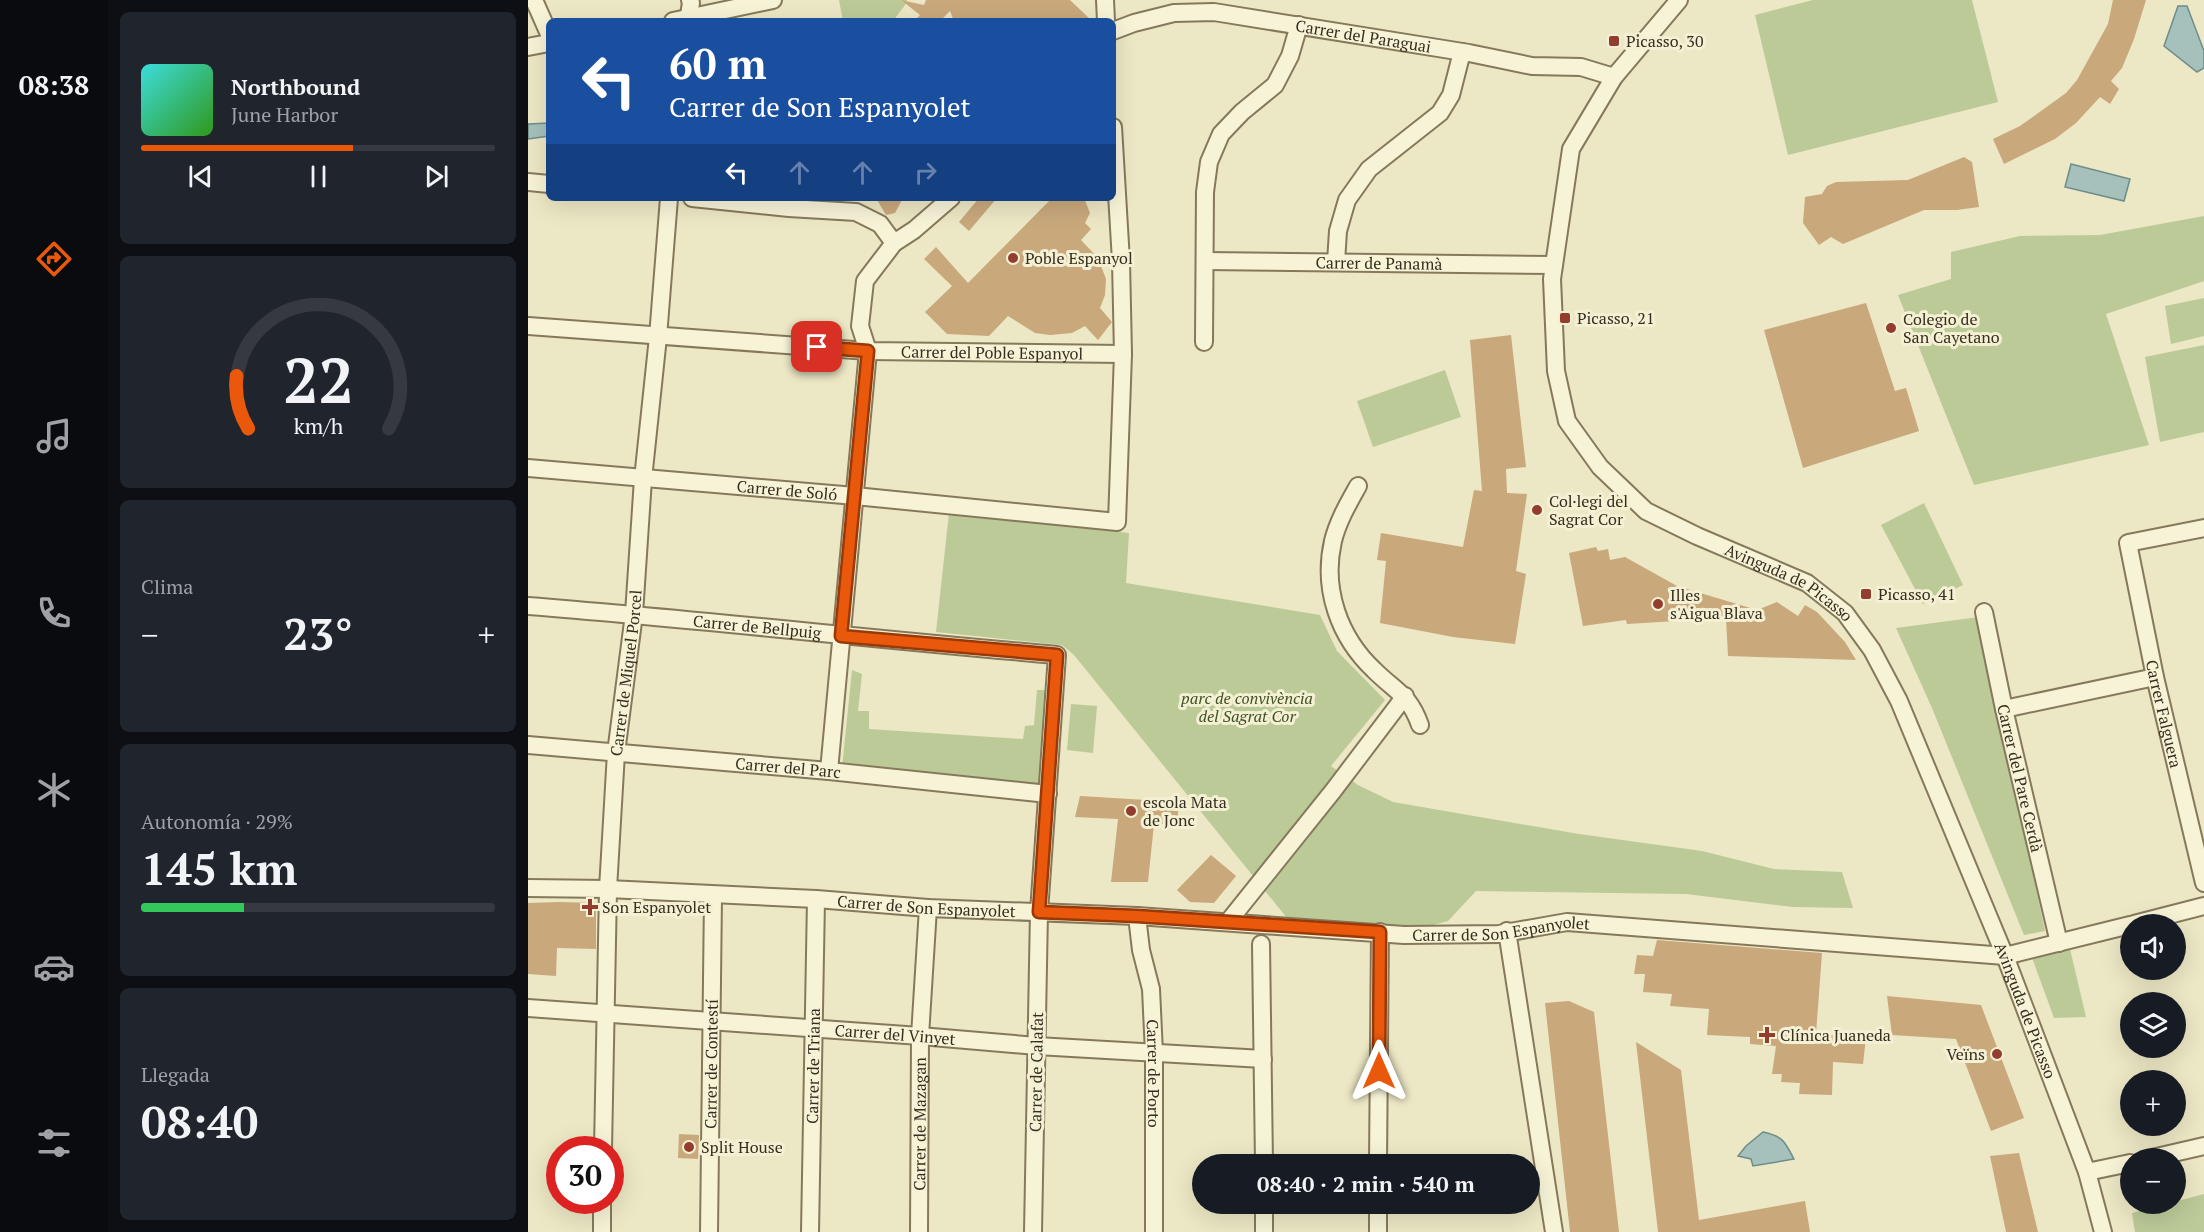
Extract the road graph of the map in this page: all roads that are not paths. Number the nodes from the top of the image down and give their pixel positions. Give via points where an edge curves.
1 (534, 0) edge
2 (690, 0) edge
3 (773, 0) edge
4 (1105, 0) edge
5 (1679, 0) edge
6 (684, 18) edge
7 (692, 18) edge
8 (1106, 18) edge
9 (1299, 25) junction
10 (546, 27) edge
11 (1116, 30) edge
12 (546, 44) edge
13 (528, 47) edge
14 (1462, 52) junction
15 (1614, 77) junction
16 (1116, 177) edge
17 (528, 182) edge
18 (546, 184) edge
19 (669, 201) edge
20 (721, 201) edge
21 (948, 201) edge
22 (894, 243) junction
23 (1205, 261) junction
24 (1336, 262) junction
25 (1554, 265) junction
26 (528, 326) edge
27 (658, 337) junction
28 (1204, 342) dead end
29 (868, 351) junction
30 (1123, 354) junction
31 (528, 468) edge
32 (643, 478) junction
33 (1358, 486) dead end
34 (855, 496) junction
35 (2204, 528) edge
36 (528, 606) edge
37 (1984, 612) dead end
38 (634, 614) junction
39 (841, 636) junction
40 (1057, 655) joint
41 (2155, 677) junction
42 (1405, 696) junction
43 (2004, 709) junction
44 (1420, 725) dead end
45 (528, 746) edge
46 (616, 753) junction
47 (829, 771) junction
48 (1048, 794) junction
49 (2204, 883) edge
50 (528, 888) edge
51 (608, 890) junction
52 (713, 896) junction
53 (816, 899) junction
54 (2204, 906) edge
55 (928, 908) junction
56 (1039, 912) junction
57 (2174, 914) edge
58 (1137, 916) junction
59 (1228, 922) junction
60 (2120, 928) edge
61 (1507, 931) junction
62 (1380, 932) junction
63 (2059, 943) junction
64 (1261, 944) dead end
65 (2005, 956) junction
66 (528, 1008) edge
67 (605, 1013) junction
68 (712, 1021) junction
69 (812, 1029) junction
70 (920, 1036) junction
71 (1037, 1047) junction
72 (1154, 1053) junction
73 (1263, 1059) junction
74 (603, 1136) edge
75 (2204, 1146) edge
76 (2186, 1150) edge
77 (1264, 1154) edge
78 (1378, 1154) edge
79 (2120, 1165) edge
80 (2087, 1172) junction
81 (602, 1214) edge
82 (1264, 1214) edge
83 (1378, 1214) edge
84 (602, 1232) edge
85 (709, 1232) edge
86 (810, 1232) edge
87 (919, 1232) edge
88 (1033, 1232) edge
89 (1154, 1232) edge
90 (1264, 1232) edge
91 (1378, 1232) edge
92 (1554, 1232) edge
93 (2103, 1232) edge

1 - 10 street
2 - 6 street
3 - 7 street
4 - 8 street
5 - 15 street, Avinguda de Picasso
9 - 11 street, Carrer del Paraguai via 1214,12 1174,13
9 - 14 street, Carrer del Paraguai
9 - 23 street via 1290,56 1275,85 1221,134 1209,162
12 - 13 street
14 - 15 street, Carrer del Paraguai via 1532,66 1581,67
14 - 24 street via 1451,95 1440,113 1369,170 1347,200 1338,231
15 - 25 street, Avinguda de Picasso via 1571,149
16 - 30 street
17 - 18 street
19 - 27 street, Carrer de Miquel Porcel
20 - 22 street via 856,212 880,224
21 - 22 street
22 - 29 street via 865,281 860,326
23 - 24 street, Carrer de Panamà
23 - 28 street
24 - 25 street, Carrer de Panamà
25 - 65 street, Avinguda de Picasso via 1556,371 1567,421 1600,467 1647,511 1807,583 1845,613 1872,650 1899,701
26 - 27 street, Carrer del Poble Espanyol
27 - 29 street, Carrer del Poble Espanyol
27 - 32 street, Carrer de Miquel Porcel
29 - 30 street, Carrer del Poble Espanyol
29 - 34 street
30 - 34 street, Carrer de Soló via 1117,522
31 - 32 street, Carrer de Soló
32 - 34 street, Carrer de Soló
32 - 38 street, Carrer de Miquel Porcel
33 - 42 street via 1333,540 1330,594 1354,650
34 - 39 street
35 - 41 street, Carrer Falguera via 2128,543
36 - 38 street, Carrer de Bellpuig
37 - 43 street, Carrer del Pare Cerdà
38 - 39 street, Carrer de Bellpuig
38 - 46 street, Carrer de Miquel Porcel
39 - 40 street, Carrer de Bellpuig
39 - 47 street
40 - 48 street, Carrer de Calafat
41 - 43 street
41 - 49 street, Carrer Falguera
42 - 44 street
42 - 59 street
43 - 63 street, Carrer del Pare Cerdà
45 - 46 street, Carrer del Parc
46 - 47 street, Carrer del Parc
46 - 51 street, Carrer de Miquel Porcel
47 - 48 street, Carrer del Parc
48 - 56 street, Carrer de Calafat
50 - 51 street, Carrer de Son Espanyolet
51 - 52 street, Carrer de Son Espanyolet
51 - 67 street, Carrer de Miquel Porcel
52 - 53 street, Carrer de Son Espanyolet
52 - 68 street, Carrer de Contestí
53 - 55 street, Carrer de Son Espanyolet
53 - 69 street, Carrer de Triana
54 - 57 street, Carrer de Son Espanyolet
55 - 56 street, Carrer de Son Espanyolet
55 - 70 street, Carrer de Mazagan
56 - 58 street, Carrer de Son Espanyolet
56 - 71 street, Carrer de Calafat
58 - 59 street, Carrer de Son Espanyolet
58 - 72 street, Carrer de Porto via 1151,989
59 - 62 street, Carrer de Son Espanyolet
60 - 63 street, Carrer de Son Espanyolet
61 - 62 street, Carrer de Son Espanyolet via 1404,935
61 - 65 street, Carrer de Son Espanyolet via 1567,921
61 - 92 street
62 - 78 street
63 - 65 street, Carrer de Son Espanyolet
64 - 73 street
65 - 80 street, Avinguda de Picasso
66 - 67 street, Carrer del Vinyet
67 - 68 street, Carrer del Vinyet
67 - 74 street, Carrer de Miquel Porcel
68 - 69 street, Carrer del Vinyet
68 - 85 street, Carrer de Contestí
69 - 70 street, Carrer del Vinyet
69 - 86 street, Carrer de Triana
70 - 71 street, Carrer del Vinyet
70 - 87 street, Carrer de Mazagan
71 - 72 street, Carrer del Vinyet
71 - 88 street, Carrer de Calafat
72 - 73 street, Carrer del Vinyet
72 - 89 street, Carrer de Porto
73 - 77 street
75 - 76 street
79 - 80 street
80 - 93 street, Avinguda de Picasso
81 - 84 street
82 - 90 street
83 - 91 street

